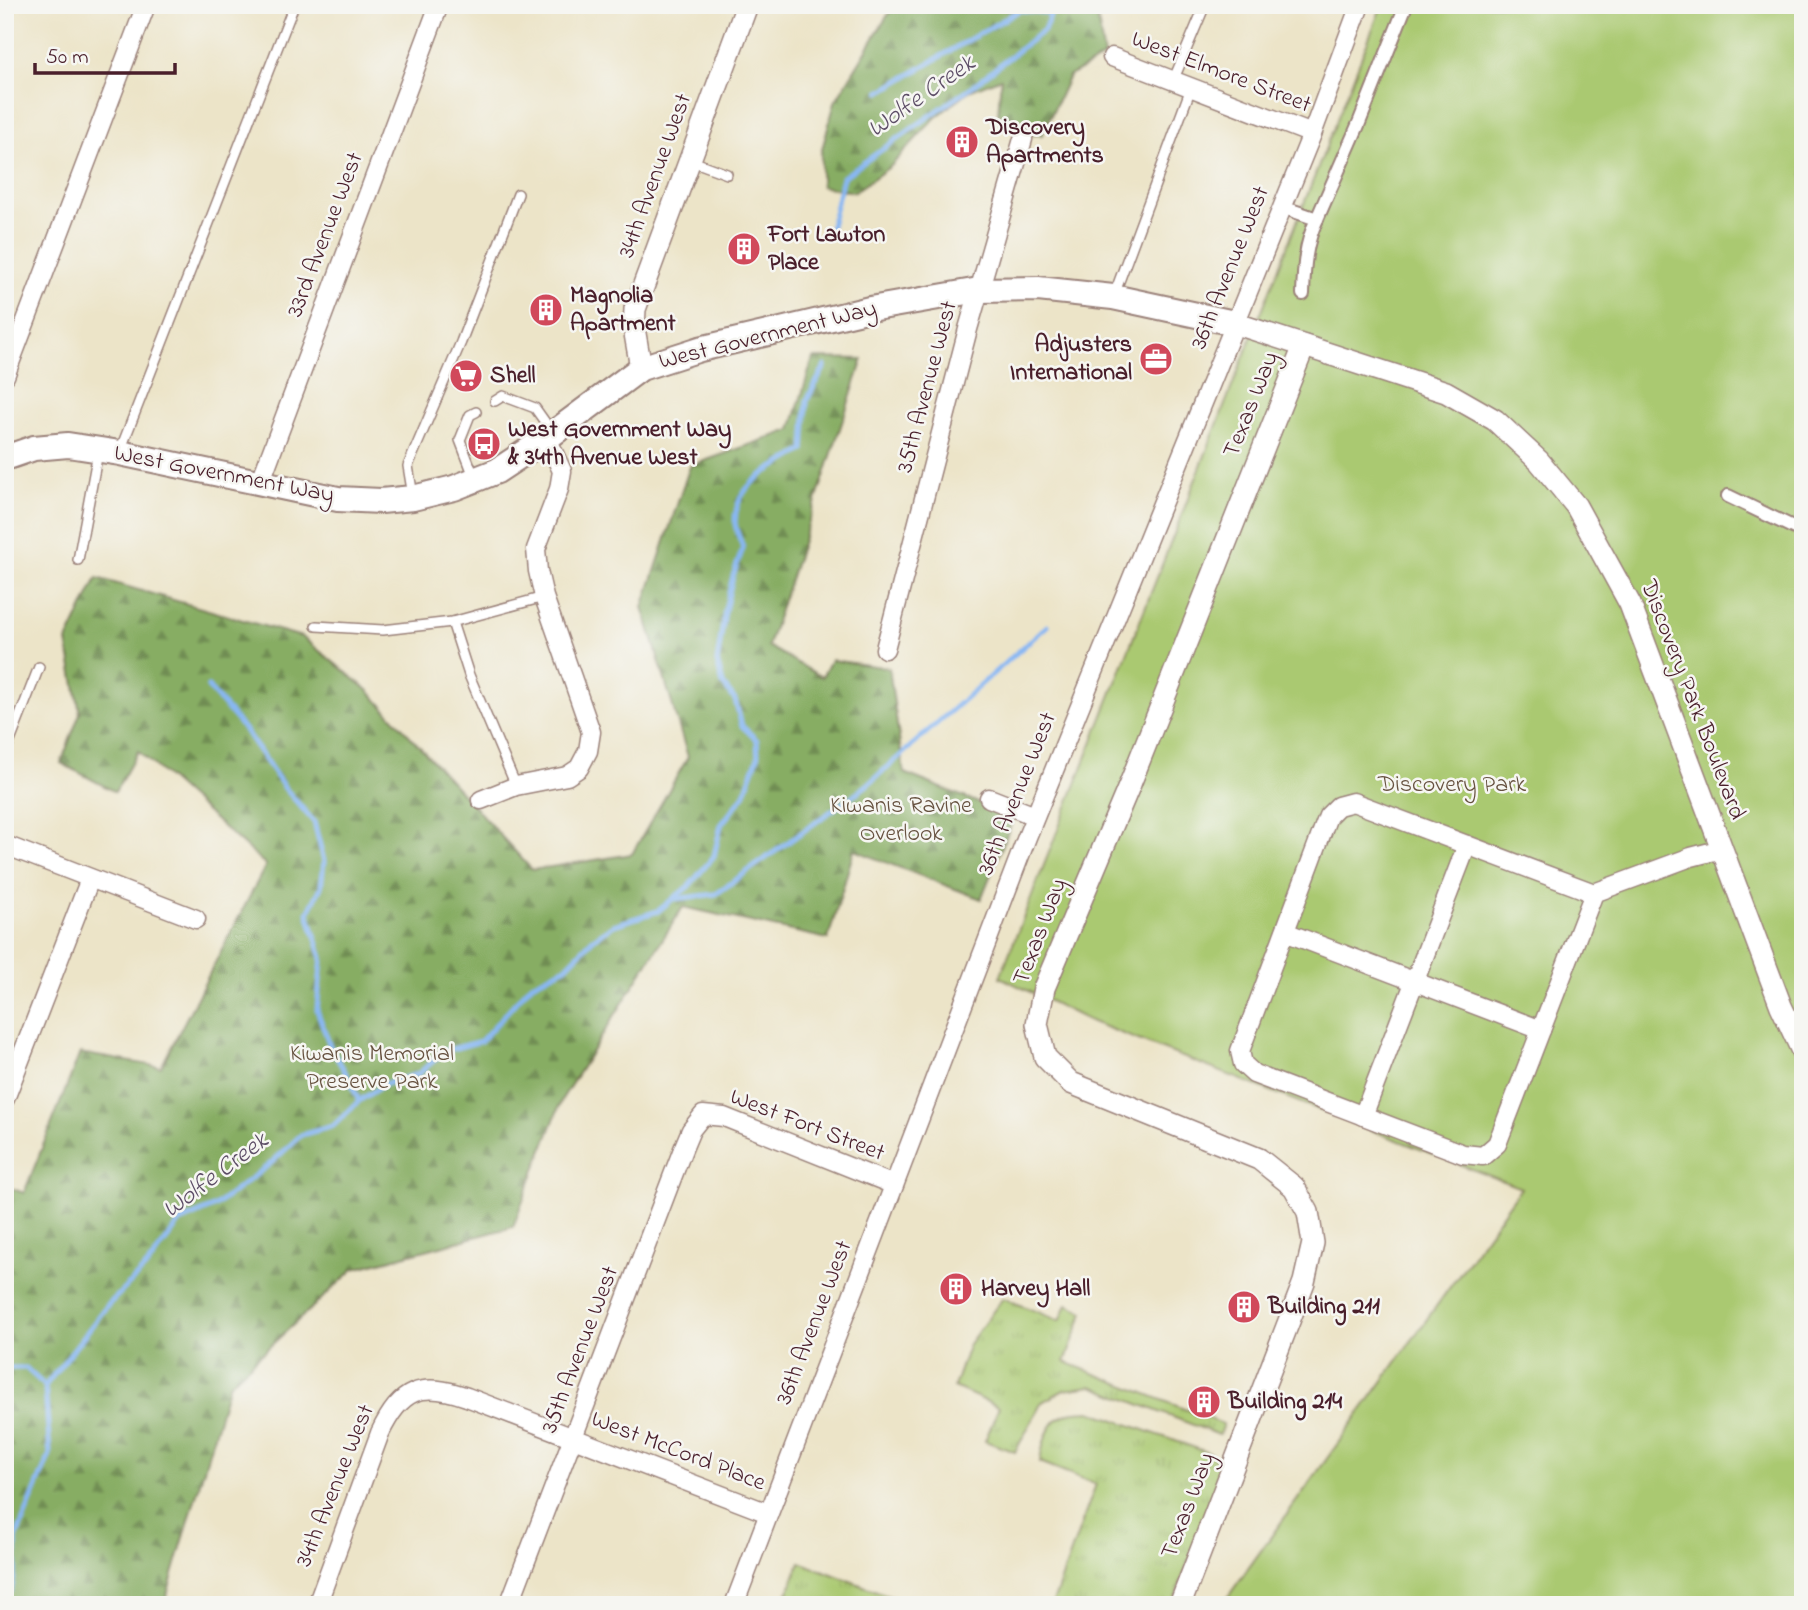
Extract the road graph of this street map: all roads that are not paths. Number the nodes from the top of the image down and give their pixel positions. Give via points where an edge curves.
1 (146, 5) edge
2 (294, 5) edge
3 (439, 5) edge
4 (747, 5) edge
5 (1205, 5) edge
6 (1360, 5) edge
7 (1406, 5) edge
8 (1112, 57) dead end
9 (1174, 81) junction
10 (1191, 88) junction
11 (1312, 134) junction
12 (1023, 139) dead end
13 (690, 160) junction
14 (727, 174) dead end
15 (518, 194) dead end
16 (1282, 207) junction
17 (1317, 219) junction
18 (979, 290) junction
19 (1303, 294) dead end
20 (1113, 297) junction
21 (1234, 323) junction
22 (1304, 346) junction
23 (641, 368) junction
24 (5, 376) edge
25 (495, 401) dead end
26 (476, 412) dead end
27 (550, 436) junction
28 (109, 452) junction
29 (5, 458) edge
30 (476, 480) junction
31 (260, 483) junction
32 (1728, 496) dead end
33 (413, 498) junction
34 (1803, 532) edge
35 (78, 560) dead end
36 (544, 597) junction
37 (452, 622) junction
38 (316, 626) dead end
39 (885, 649) dead end
40 (39, 667) dead end
41 (5, 754) edge
42 (516, 786) junction
43 (989, 798) dead end
44 (481, 800) dead end
45 (1035, 816) junction
46 (5, 845) edge
47 (1467, 845) junction
48 (1722, 849) junction
49 (90, 879) junction
50 (1594, 893) junction
51 (196, 919) dead end
52 (1285, 932) junction
53 (1415, 982) junction
54 (1541, 1030) junction
55 (1803, 1053) edge
56 (5, 1099) edge
57 (702, 1115) joint
58 (1363, 1116) junction
59 (894, 1185) junction
60 (413, 1393) joint
61 (574, 1438) junction
62 (768, 1513) junction
63 (317, 1605) edge
64 (509, 1605) edge
65 (734, 1605) edge
66 (1180, 1605) edge

1 - 24 street
2 - 28 lane
3 - 31 street, 33rd Avenue West
4 - 13 street, 34th Avenue West
5 - 9 lane
6 - 11 street, 36th Avenue West
7 - 17 street
8 - 9 street, West Elmore Street
9 - 10 street, West Elmore Street
10 - 11 street, West Elmore Street
10 - 20 lane
11 - 16 street, 36th Avenue West
12 - 18 street, 35th Avenue West
13 - 14 lane
13 - 23 street, 34th Avenue West via 635,309
15 - 33 lane via 408,466
16 - 17 street
16 - 21 street, 36th Avenue West
17 - 19 street via 1307,240
18 - 20 main road, West Government Way via 1038,289
18 - 23 main road, West Government Way via 797,325
18 - 39 street, 35th Avenue West
20 - 21 main road, West Government Way
21 - 22 street, Discovery Park Boulevard
21 - 45 street, 36th Avenue West
22 - 48 street, Discovery Park Boulevard via 1446,392 1495,420 1554,479 1576,506 1630,604
22 - 66 street, Texas Way via 1130,785 1044,988 1037,1024 1045,1057 1071,1083 1259,1158 1294,1187 1308,1212 1313,1243 1304,1282
23 - 27 main road, West Government Way
25 - 27 lane via 503,396 535,408
26 - 30 lane via 470,415 460,440
27 - 30 main road, West Government Way
27 - 36 street via 562,471 536,549
28 - 29 main road, West Government Way via 68,445 34,448
28 - 31 main road, West Government Way
28 - 35 lane
30 - 33 main road, West Government Way
31 - 33 main road, West Government Way via 338,499
32 - 34 street
36 - 37 lane
36 - 42 street via 590,732 588,751 579,768 567,776
37 - 38 lane via 383,630
37 - 42 lane via 468,674
40 - 41 lane
42 - 44 street
43 - 45 street
45 - 59 street, 36th Avenue West
46 - 49 street
47 - 50 street
47 - 52 street via 1353,802 1338,806 1328,816
47 - 53 street
48 - 50 street
48 - 55 street, Discovery Park Boulevard
49 - 51 street
49 - 56 street
50 - 54 street
52 - 53 street
52 - 58 street via 1240,1051 1243,1064 1254,1074
53 - 54 street
53 - 58 street
54 - 58 street via 1497,1144 1483,1156 1463,1154
57 - 59 street, West Fort Street via 724,1117
57 - 61 street, 35th Avenue West via 683,1149
59 - 62 street, 36th Avenue West
60 - 61 street, West McCord Place via 454,1392
60 - 63 street, 34th Avenue West via 391,1410 380,1433
61 - 62 street, West McCord Place
61 - 64 street, 35th Avenue West
62 - 65 street, 36th Avenue West

